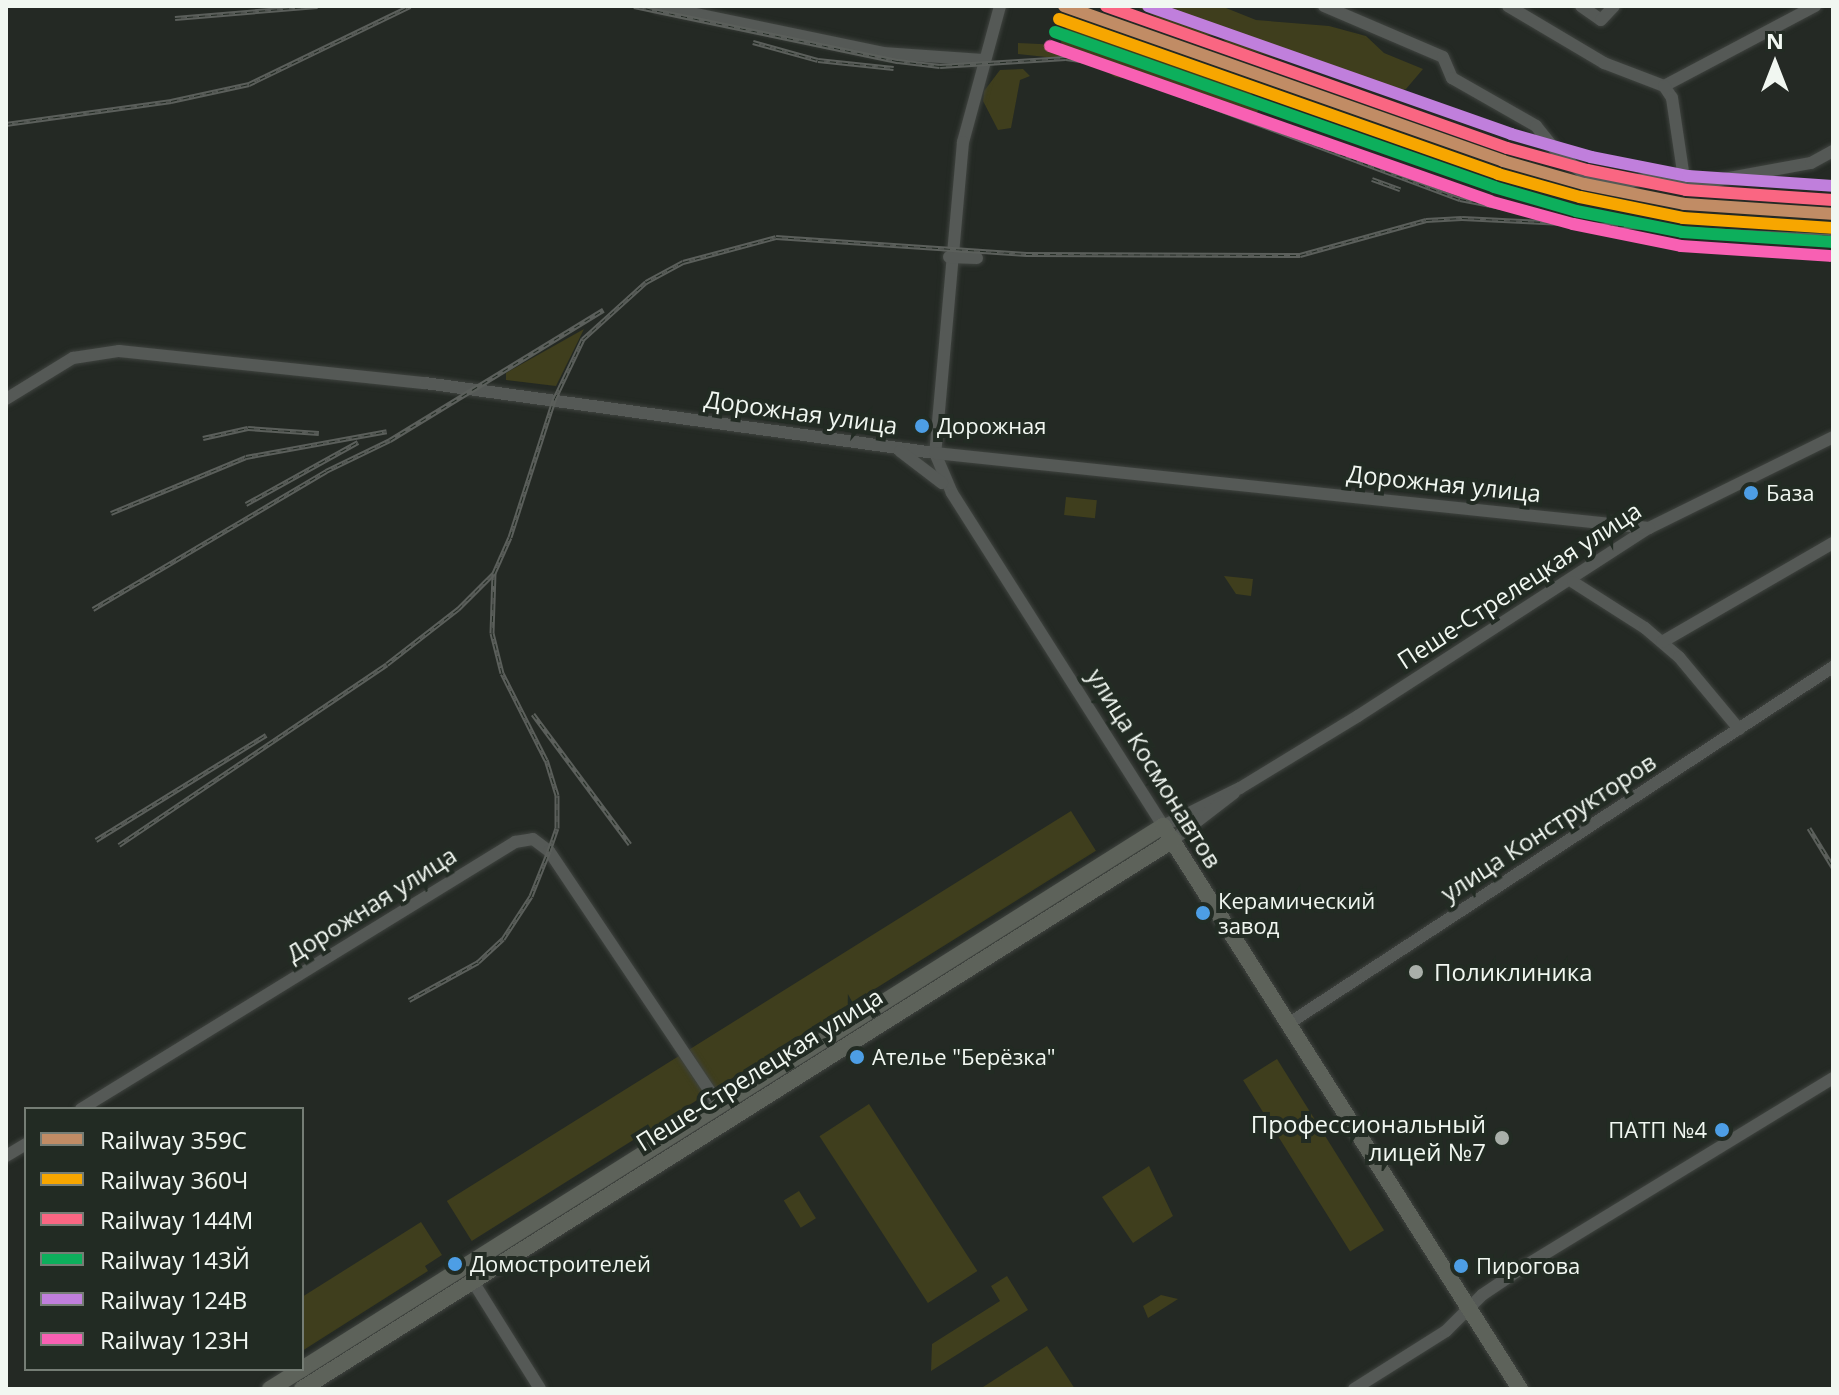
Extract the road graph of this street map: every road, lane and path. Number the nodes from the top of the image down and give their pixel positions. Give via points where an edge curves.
1 (657, 6) edge
2 (990, 6) edge
3 (1000, 6) edge
4 (1324, 6) edge
5 (1508, 6) edge
6 (1581, 6) edge
7 (1614, 6) edge
8 (1815, 6) edge
9 (994, 22) junction
10 (983, 60) junction
11 (1664, 86) junction
12 (1833, 151) edge
13 (1684, 178) junction
14 (949, 257) junction
15 (977, 258) dead end
16 (6, 399) edge
17 (1833, 437) edge
18 (894, 447) junction
19 (935, 453) junction
20 (952, 493) junction
21 (1649, 528) junction
22 (1833, 543) edge
23 (1573, 582) junction
24 (1662, 642) junction
25 (1833, 667) edge
26 (1739, 729) junction
27 (1168, 833) junction
28 (1288, 1024) junction
29 (1833, 1078) edge
30 (718, 1103) junction
31 (84, 1107) edge
32 (24, 1145) edge
33 (6, 1156) edge
34 (472, 1280) junction
35 (1470, 1307) junction
36 (304, 1368) edge
37 (299, 1371) edge
38 (270, 1389) edge
39 (302, 1389) edge
40 (540, 1389) edge
41 (1354, 1389) edge
42 (1520, 1389) edge

1 - 10 street via 883,53
2 - 9 street
3 - 9 street
4 - 13 street via 1443,57 1452,78 1536,126 1559,154 1592,180 1619,185 1660,175
5 - 11 street via 1604,63
6 - 7 street via 1604,20
8 - 11 street
9 - 10 street
10 - 14 street via 963,142
11 - 13 street via 1672,98
12 - 13 street via 1811,163 1743,177 1702,183
14 - 15 street
14 - 19 street
16 - 18 street, Дорожная улица via 73,358 119,351 425,383
17 - 21 street, Пеше-Стрелецкая улица
18 - 19 street, Дорожная улица
18 - 20 street
19 - 20 street, улица Космонавтов
19 - 21 street, Дорожная улица
20 - 27 street, улица Космонавтов
21 - 23 street, Пеше-Стрелецкая улица
22 - 24 street
23 - 24 street
23 - 27 street, Пеше-Стрелецкая улица
24 - 26 street
25 - 26 street, улица Конструкторов
26 - 28 street, улица Конструкторов
27 - 28 main road, улица Космонавтов
27 - 30 main road, Пеше-Стрелецкая улица
27 - 34 main road, Пеше-Стрелецкая улица
28 - 35 main road, улица Космонавтов
29 - 35 street via 1670,1175
30 - 31 street, Дорожная улица via 549,851 533,839 515,842
30 - 36 main road, Пеше-Стрелецкая улица
32 - 33 street
34 - 39 main road, Пеше-Стрелецкая улица
34 - 40 street
35 - 41 street via 1446,1331
35 - 42 main road, улица Космонавтов
37 - 38 main road, Пеше-Стрелецкая улица

